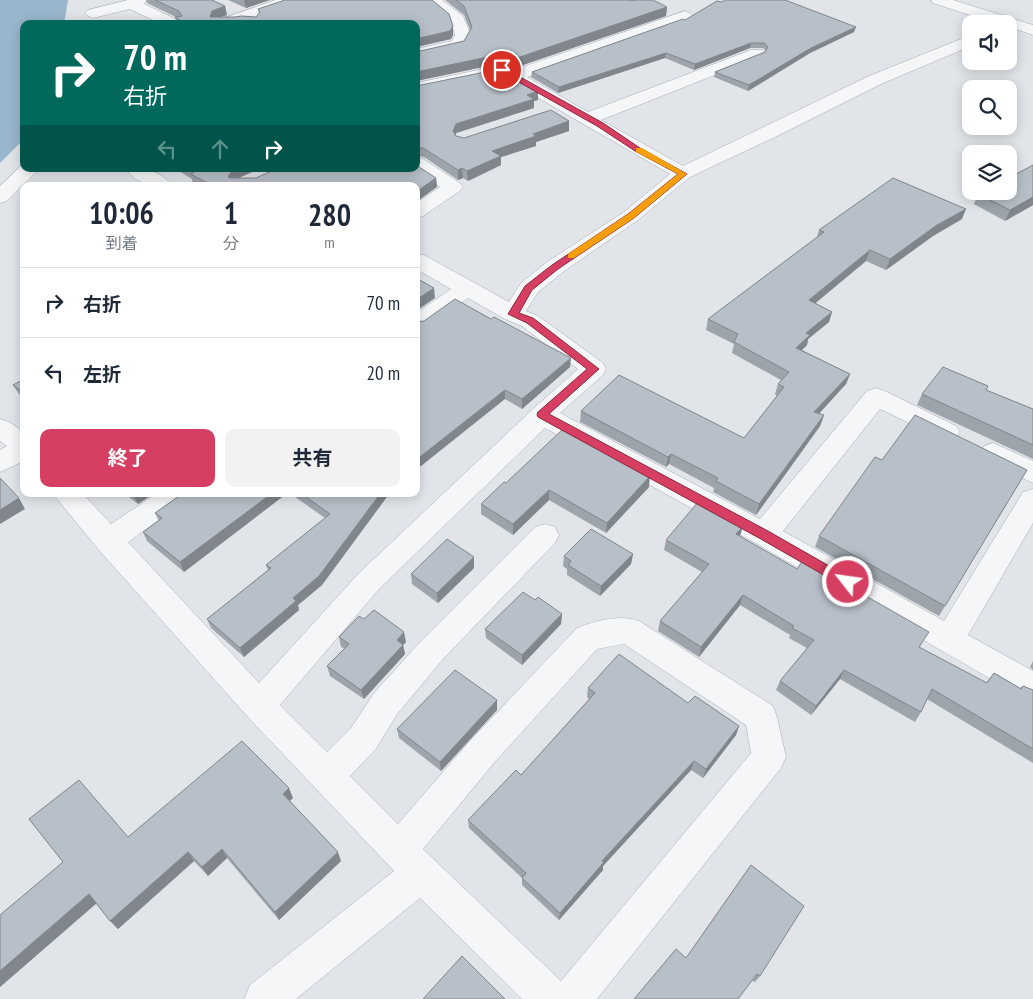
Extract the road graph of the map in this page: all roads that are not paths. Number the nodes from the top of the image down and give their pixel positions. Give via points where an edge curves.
1 (291, 0) edge
2 (432, 0) edge
3 (938, 0) edge
4 (137, 2) edge
5 (228, 8) dead end
6 (93, 12) edge
7 (981, 15) edge
8 (685, 16) dead end
9 (167, 20) edge
10 (250, 20) edge
11 (1017, 27) edge
12 (1033, 30) edge
13 (962, 44) edge
14 (420, 53) edge
15 (757, 53) edge
16 (514, 76) junction
17 (420, 87) edge
18 (567, 106) junction
19 (549, 112) edge
20 (589, 118) junction
21 (420, 166) edge
22 (26, 172) edge
23 (683, 174) junction
24 (0, 197) edge
25 (420, 209) edge
26 (420, 262) edge
27 (466, 289) junction
28 (513, 314) junction
29 (420, 321) edge
30 (542, 415) junction
31 (0, 428) edge
32 (20, 444) edge
33 (20, 450) edge
34 (0, 462) edge
35 (1033, 473) edge
36 (70, 497) edge
37 (172, 497) edge
38 (1033, 498) edge
39 (764, 534) junction
40 (545, 535) dead end
41 (108, 541) junction
42 (949, 640) junction
43 (1033, 687) edge
44 (259, 706) junction
45 (326, 776) junction
46 (410, 862) junction
47 (264, 999) edge
48 (550, 999) edge
49 (572, 999) edge

1 - 10 street
2 - 14 street via 458,19 462,35 458,45
3 - 7 street
4 - 6 street
4 - 9 street
5 - 10 street
8 - 16 street
11 - 12 street
13 - 23 street via 875,80
15 - 20 street via 724,60
16 - 17 street via 502,70
16 - 18 street
18 - 19 street
18 - 20 street
20 - 23 street
21 - 25 street via 453,187
22 - 24 street
23 - 28 street via 631,216 528,288
26 - 27 street
27 - 28 street
27 - 29 street
28 - 30 street via 530,320 594,369
30 - 39 street
30 - 44 street via 369,581
31 - 32 street
33 - 34 street
35 - 39 street via 876,397
36 - 41 street
37 - 41 street
38 - 42 street
39 - 42 street
40 - 45 street via 432,650 386,703 363,739
41 - 44 street
42 - 43 street
44 - 45 street
45 - 46 street
46 - 47 street
46 - 48 street
46 - 49 street via 481,753 588,637 628,630 761,717 769,757

